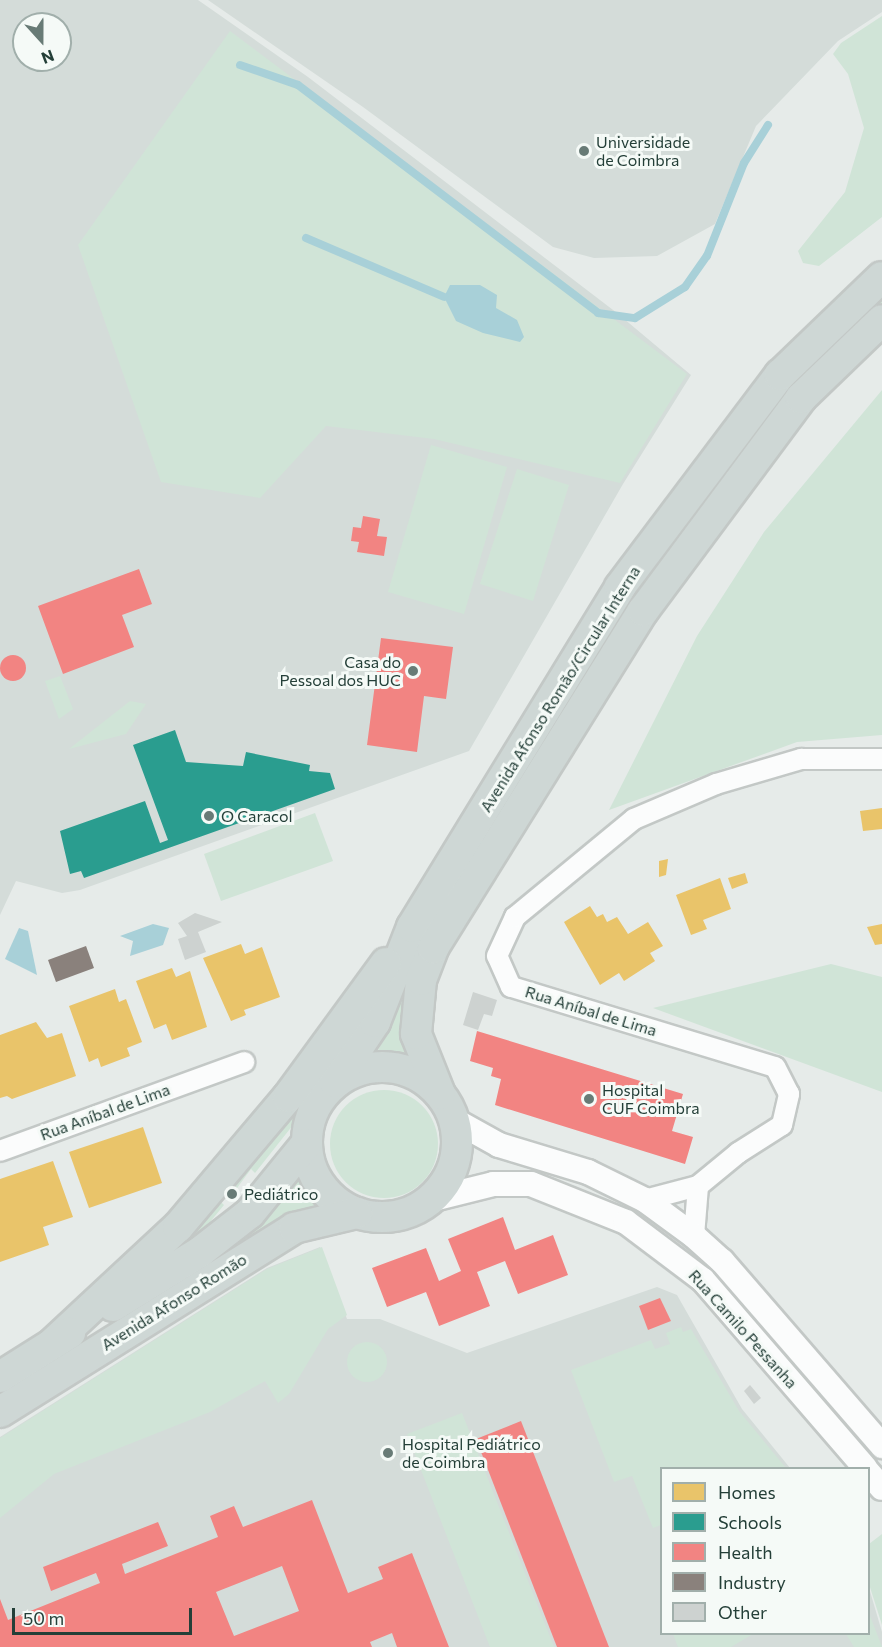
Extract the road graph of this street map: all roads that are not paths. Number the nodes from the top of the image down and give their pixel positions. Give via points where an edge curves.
1 (882, 278) edge
2 (882, 320) edge
3 (882, 759) edge
4 (412, 927) junction
5 (244, 1062) dead end
6 (335, 1082) junction
7 (440, 1094) junction
8 (454, 1120) junction
9 (306, 1144) junction
10 (0, 1150) edge
11 (698, 1186) junction
12 (429, 1200) junction
13 (645, 1200) junction
14 (357, 1213) junction
15 (694, 1236) junction
16 (53, 1343) junction
17 (0, 1377) edge
18 (0, 1412) edge
19 (882, 1446) edge
20 (864, 1467) edge
21 (870, 1474) edge
22 (882, 1488) edge

1 - 4 main road, Avenida Afonso Romão/Circular Interna via 780,375 620,588
2 - 7 main road, Avenida Afonso Romão/Circular Interna via 801,398 643,611 433,948 421,980 416,1034
3 - 11 street, Rua Aníbal de Lima via 801,759 716,784 634,819 515,917 497,956 512,987 775,1067 789,1094 782,1125 738,1153
4 - 6 main road, Avenida Afonso Romão/Circular Interna via 375,1022
4 - 16 main road via 288,1097 178,1227
5 - 10 street, Rua Aníbal de Lima
6 - 7 main road via 367,1069 402,1069 423,1078
6 - 9 main road via 319,1100 309,1120
7 - 8 main road
8 - 12 main road via 454,1164 444,1184
8 - 13 street, Rua Camilo Pessanha via 499,1145 588,1172
9 - 14 main road via 309,1162 327,1194
9 - 16 main road, Avenida Afonso Romão via 250,1213 200,1252
11 - 13 street
11 - 15 street
12 - 14 main road via 407,1213
12 - 20 street, Rua Camilo Pessanha via 493,1184 531,1184 626,1222 702,1280
13 - 15 street, Rua Camilo Pessanha
14 - 18 main road, Avenida Afonso Romão via 294,1228
15 - 19 street, Rua Camilo Pessanha via 722,1261
16 - 17 main road, Avenida Afonso Romão
21 - 22 street

